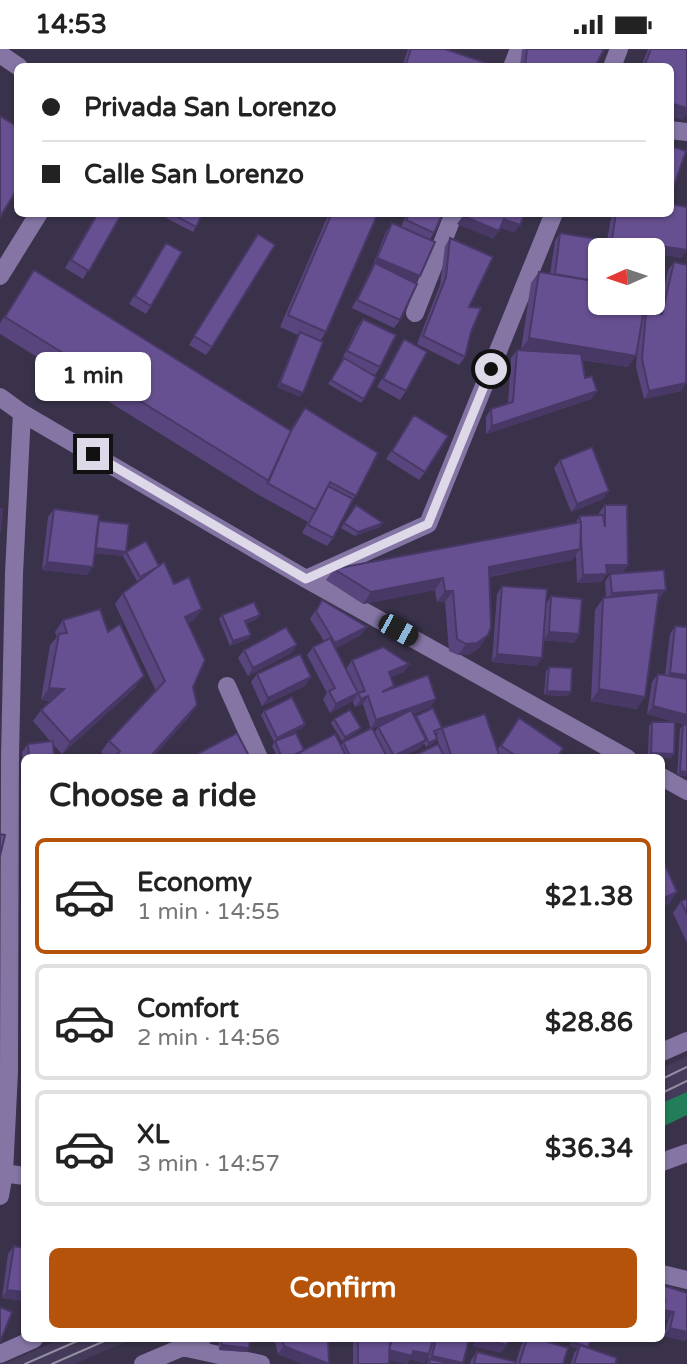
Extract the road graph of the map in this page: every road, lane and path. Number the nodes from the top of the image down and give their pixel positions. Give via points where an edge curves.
1 (37, 217) edge
2 (452, 217) edge
3 (552, 217) edge
4 (0, 276) edge
5 (415, 313) dead end
6 (0, 397) edge
7 (22, 413) junction
8 (7, 573) edge
9 (306, 579) junction
10 (227, 686) dead end
11 (257, 754) edge
12 (620, 754) edge
13 (665, 779) edge
14 (687, 791) edge
15 (5, 892) edge
16 (687, 1041) edge
17 (665, 1051) edge
18 (687, 1153) edge
19 (665, 1161) edge
20 (4, 1173) junction
21 (21, 1176) edge
22 (0, 1196) edge
23 (665, 1265) edge
24 (687, 1270) edge
25 (665, 1275) edge
26 (687, 1280) edge
27 (27, 1342) edge
28 (194, 1342) edge
29 (182, 1347) junction
30 (0, 1354) edge
31 (143, 1364) edge
32 (261, 1364) edge

1 - 4 street
2 - 5 street
3 - 9 street via 428,524
6 - 7 street
7 - 8 street
7 - 9 street
8 - 15 street
9 - 12 street
10 - 11 street
13 - 14 street
15 - 20 street via 9,1072
16 - 17 street
18 - 19 street
20 - 21 street
20 - 22 street
23 - 24 street
25 - 26 street
27 - 30 street
28 - 29 street
29 - 31 street
29 - 32 street

